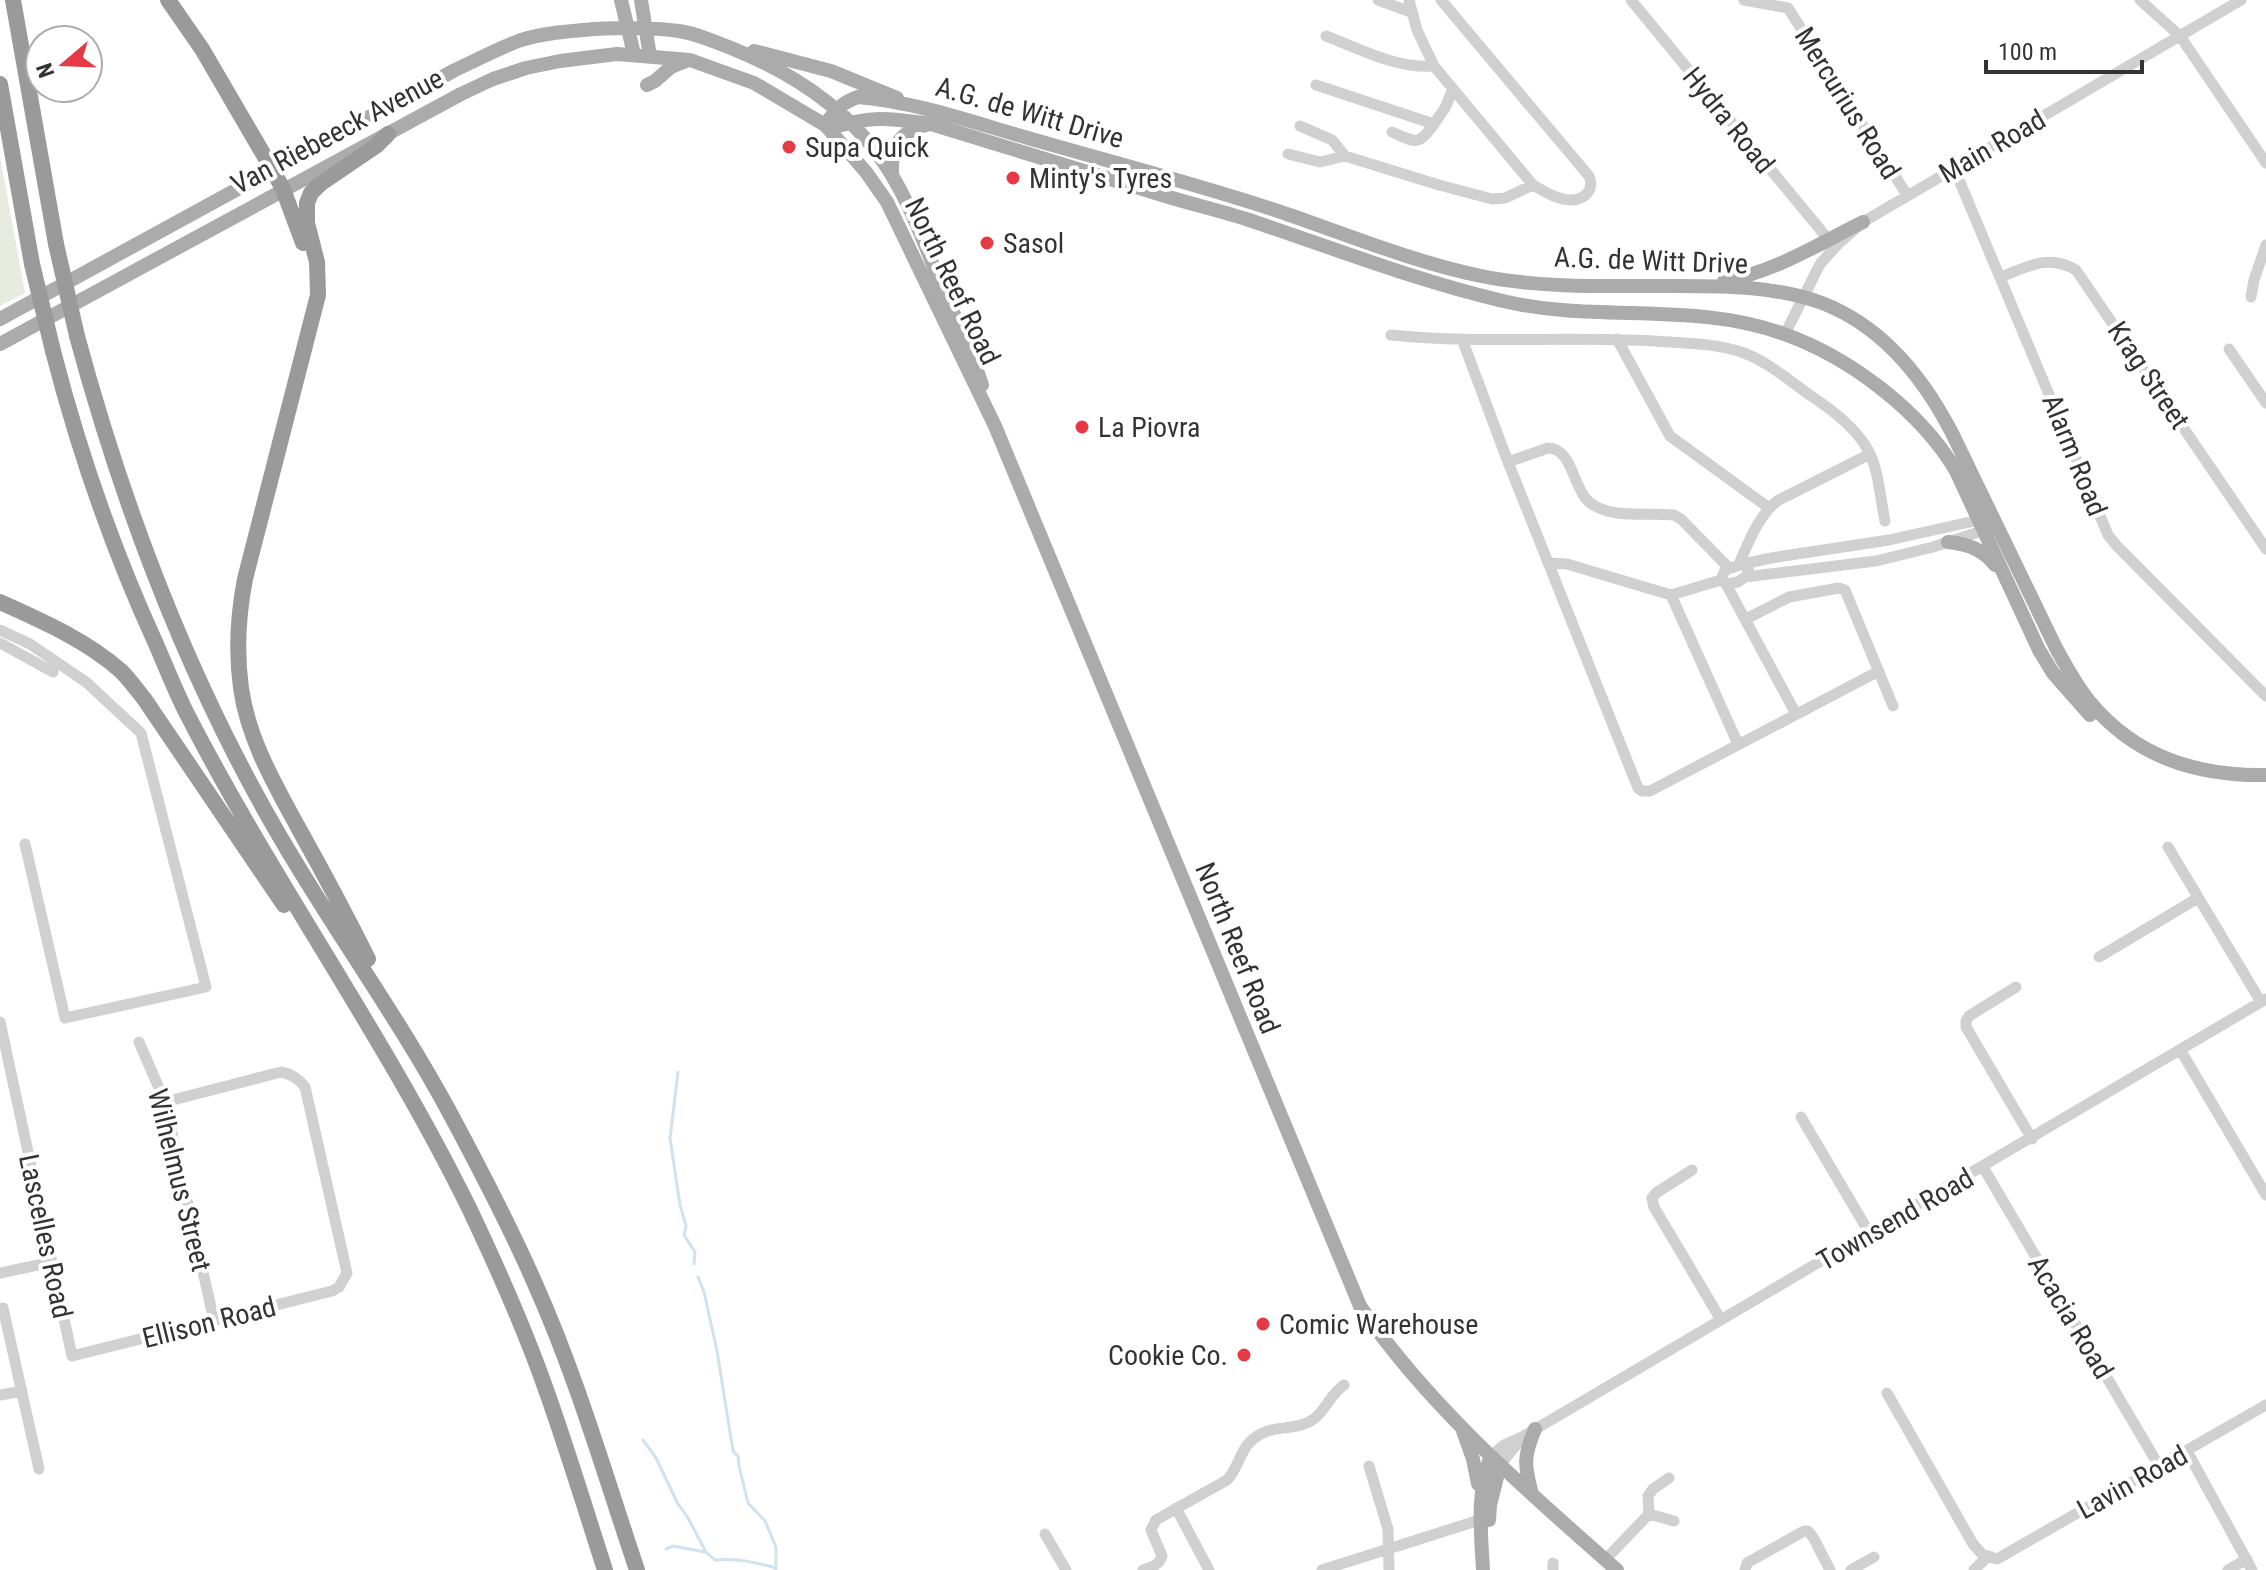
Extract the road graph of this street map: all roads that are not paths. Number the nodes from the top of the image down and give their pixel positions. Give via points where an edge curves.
1 (13, 0) edge
2 (168, 0) edge
3 (621, 0) edge
4 (641, 0) edge
5 (1378, 0) edge
6 (1441, 0) edge
7 (1631, 0) edge
8 (1744, 0) edge
9 (2140, 0) edge
10 (2241, 0) edge
11 (1790, 4) edge
12 (1410, 6) edge
13 (626, 28) junction
14 (646, 28) junction
15 (1326, 36) dead end
16 (2180, 36) junction
17 (703, 37) junction
18 (634, 54) junction
19 (650, 56) junction
20 (690, 60) junction
21 (1434, 66) junction
22 (724, 71) joint
23 (0, 84) edge
24 (647, 85) dead end
25 (1316, 85) dead end
26 (1453, 89) junction
27 (919, 107) junction
28 (837, 109) junction
29 (849, 122) junction
30 (931, 124) junction
31 (1434, 124) junction
32 (1300, 126) dead end
33 (827, 127) junction
34 (1392, 132) dead end
35 (388, 134) junction
36 (1057, 154) junction
37 (1288, 154) dead end
38 (1345, 156) junction
39 (2266, 163) edge
40 (1954, 168) junction
41 (272, 169) junction
42 (892, 176) junction
43 (1533, 185) junction
44 (283, 189) junction
45 (1907, 195) junction
46 (1863, 222) junction
47 (1828, 239) junction
48 (2266, 245) edge
49 (1380, 247) junction
50 (1421, 259) junction
51 (1376, 263) junction
52 (1417, 276) junction
53 (2001, 277) junction
54 (1704, 285) junction
55 (318, 295) junction
56 (1804, 297) junction
57 (2251, 297) dead end
58 (0, 319) edge
59 (1785, 334) junction
60 (1391, 335) dead end
61 (1462, 339) junction
62 (1617, 339) junction
63 (0, 344) edge
64 (2229, 349) dead end
65 (2266, 403) edge
66 (994, 424) junction
67 (1870, 454) junction
68 (1508, 462) junction
69 (1769, 508) junction
70 (1885, 521) dead end
71 (1987, 523) junction
72 (1948, 542) junction
73 (2266, 549) edge
74 (1796, 554) junction
75 (1548, 563) junction
76 (1737, 565) junction
77 (1799, 571) junction
78 (1745, 577) junction
79 (1724, 582) junction
80 (1671, 595) junction
81 (2014, 596) junction
82 (0, 602) edge
83 (1746, 619) junction
84 (0, 630) edge
85 (0, 643) edge
86 (1879, 671) junction
87 (53, 672) dead end
88 (2266, 696) edge
89 (1893, 706) dead end
90 (1796, 714) junction
91 (1738, 744) junction
92 (2266, 775) edge
93 (2266, 785) edge
94 (25, 844) dead end
95 (2168, 847) dead end
96 (2198, 898) junction
97 (2099, 957) dead end
98 (2016, 987) dead end
99 (2263, 1001) edge
100 (0, 1022) edge
101 (366, 1025) junction
102 (139, 1042) dead end
103 (414, 1050) junction
104 (2181, 1051) junction
105 (165, 1102) junction
106 (1801, 1117) dead end
107 (2032, 1139) junction
108 (1983, 1167) junction
109 (1692, 1170) dead end
110 (2266, 1195) edge
111 (1870, 1234) junction
112 (52, 1262) junction
113 (0, 1273) edge
114 (3, 1308) dead end
115 (1721, 1320) junction
116 (214, 1321) junction
117 (72, 1356) joint
118 (1344, 1385) dead end
119 (22, 1391) junction
120 (1887, 1393) dead end
121 (0, 1395) edge
122 (2266, 1405) edge
123 (1461, 1427) junction
124 (1528, 1433) junction
125 (2187, 1451) junction
126 (1495, 1461) junction
127 (1369, 1466) dead end
128 (2159, 1466) junction
129 (39, 1469) dead end
130 (1669, 1478) dead end
131 (1532, 1493) junction
132 (1481, 1499) junction
133 (1176, 1508) junction
134 (1649, 1514) junction
135 (1485, 1518) junction
136 (1674, 1521) dead end
137 (1045, 1534) dead end
138 (1389, 1548) junction
139 (1874, 1557) dead end
140 (1992, 1558) junction
141 (1611, 1565) edge
142 (2250, 1565) edge
143 (605, 1570) edge
144 (637, 1570) edge
145 (1066, 1570) edge
146 (1143, 1570) edge
147 (1209, 1570) edge
148 (1322, 1570) edge
149 (1389, 1570) edge
150 (1483, 1570) edge
151 (1490, 1570) edge
152 (1745, 1570) edge
153 (1830, 1570) edge
154 (1851, 1570) edge
155 (1974, 1570) edge
156 (2228, 1570) edge

1 - 103 highway, bridge via 77,336 115,468 159,589 214,713 279,835
2 - 41 highway
3 - 13 main road
4 - 14 main road
5 - 12 street
6 - 43 street via 1593,184 1591,191 1572,200
7 - 47 street, Hydra Road
8 - 11 street, Mercurius Road
9 - 16 street
10 - 16 street, Main Road
11 - 45 street, Mercurius Road
12 - 21 street
13 - 14 main road, Van Riebeeck Avenue
13 - 18 main road
13 - 41 main road, Van Riebeeck Avenue via 522,40 455,70
14 - 17 main road, Van Riebeeck Avenue
14 - 19 main road
15 - 21 street via 1403,64
16 - 39 street
16 - 40 street, Main Road
17 - 27 main road via 831,71
17 - 28 main road, North Reef Road via 799,81
18 - 19 main road, Van Riebeeck Avenue
18 - 35 main road, Van Riebeeck Avenue via 526,68 461,94
19 - 20 main road, Van Riebeeck Avenue
20 - 22 main road, Van Riebeeck Avenue
20 - 24 main road
21 - 26 street
22 - 33 main road, North Reef Road
23 - 101 highway, bridge via 53,351 133,593 185,710
25 - 31 street
26 - 31 street
26 - 43 street
27 - 28 main road, A.G. de Witt Drive via 858,97
27 - 36 main road, A.G. de Witt Drive
28 - 29 main road, North Reef Road
28 - 33 main road
29 - 30 main road, A.G. de Witt Drive via 884,117
29 - 33 main road, A.G. de Witt Drive
29 - 42 main road, North Reef Road
30 - 36 main road, A.G. de Witt Drive
30 - 42 main road via 899,141
31 - 34 street via 1419,141
32 - 38 street via 1332,140
33 - 66 main road, North Reef Road via 887,202
35 - 44 main road, Van Riebeeck Avenue
35 - 55 highway via 311,193 307,223
36 - 49 main road, A.G. de Witt Drive via 1249,202
36 - 51 main road, A.G. de Witt Drive
37 - 38 street via 1320,162
38 - 43 street via 1492,199
40 - 45 street, Main Road
40 - 53 street, Alarm Road
41 - 44 highway
41 - 58 main road, Van Riebeeck Avenue
42 - 66 main road, North Reef Road via 965,336
44 - 55 highway
44 - 63 main road, Van Riebeeck Avenue
45 - 46 street, Main Road
46 - 47 main road
46 - 56 street, Main Road via 1827,254
47 - 54 main road via 1768,269
48 - 57 street
49 - 50 main road, A.G. de Witt Drive
49 - 51 main road
50 - 52 main road
50 - 54 main road, A.G. de Witt Drive via 1521,282
51 - 52 main road, A.G. de Witt Drive
52 - 59 main road, A.G. de Witt Drive via 1503,302 1717,317
53 - 73 street, Krag Street via 2047,261 2076,270
53 - 88 street, Alarm Road via 2108,535
54 - 56 main road, A.G. de Witt Drive
55 - 103 highway via 242,592 241,690 274,783
56 - 59 street, Main Road
56 - 71 main road, A.G. de Witt Drive via 1865,326 1906,363 1943,416
59 - 71 main road, A.G. de Witt Drive via 1865,377 1912,415 1950,460
60 - 61 street
61 - 62 street
61 - 68 street
62 - 67 street via 1705,345 1746,354 1831,410
62 - 69 street via 1670,436
64 - 65 street
66 - 123 main road, North Reef Road via 1360,1306 1402,1363
67 - 69 street
67 - 70 street
68 - 75 street
68 - 76 street via 1554,448 1589,502 1616,512 1674,515
69 - 76 street
71 - 72 street
71 - 74 street
71 - 81 main road, A.G. de Witt Drive
71 - 92 main road, A.G. de Witt Drive via 2074,681 2105,718 2133,741 2184,766
72 - 77 street via 1876,561
72 - 81 main road via 1983,553
74 - 76 street
74 - 77 street
75 - 80 street
75 - 91 street via 1638,788 1650,791
76 - 78 street via 1747,566
76 - 79 street via 1723,572
77 - 78 street
78 - 79 street
79 - 80 street
79 - 83 street
80 - 91 street
81 - 93 main road, A.G. de Witt Drive via 2053,673 2119,739 2184,774
82 - 101 highway via 51,625 122,672
83 - 86 street via 1799,594 1845,590
83 - 90 street
84 - 94 street via 86,682 141,733 206,987 65,1018
85 - 87 street
86 - 89 street
86 - 90 street
90 - 91 street
95 - 96 street
96 - 97 street
96 - 99 street
98 - 107 street via 1969,1016 1966,1027
99 - 104 street, Townsend Road
100 - 112 street, Lascelles Road
101 - 143 highway via 437,1148 509,1297
102 - 105 street, Wilhelmus Street
103 - 144 highway via 536,1286
104 - 107 street, Townsend Road
104 - 110 street
105 - 116 street, Wilhelmus Street
105 - 116 street, Ellison Road via 281,1072 300,1080 347,1269 343,1282 332,1291
106 - 111 street
107 - 108 street, Townsend Road
108 - 111 street, Townsend Road
108 - 128 street, Acacia Road
109 - 115 street via 1652,1198
111 - 115 street, Townsend Road
112 - 113 street
112 - 117 street, Lascelles Road
114 - 119 street
115 - 124 street, Townsend Road
116 - 117 street, Ellison Road
118 - 133 street via 1309,1422 1264,1431 1251,1440 1235,1473
119 - 121 street
119 - 129 street
120 - 140 street via 1973,1544
122 - 125 street, Lavin Road
123 - 126 main road, North Reef Road
123 - 132 main road
124 - 126 street, Townsend Road
124 - 131 main road via 1525,1465
125 - 128 street, Lavin Road
125 - 142 street
126 - 131 main road, North Reef Road
126 - 132 main road via 1483,1473
126 - 135 main road
127 - 138 street
128 - 140 street, Lavin Road
130 - 134 street via 1648,1496
131 - 141 main road, North Reef Road
132 - 135 main road
133 - 146 street via 1153,1524 1162,1556
133 - 147 street
134 - 136 street
134 - 141 street
135 - 138 street
135 - 150 main road
135 - 151 main road
137 - 145 street
138 - 148 street
138 - 149 street
139 - 154 street
140 - 155 street, Lavin Road
142 - 156 street
152 - 153 street via 1747,1563 1808,1531

